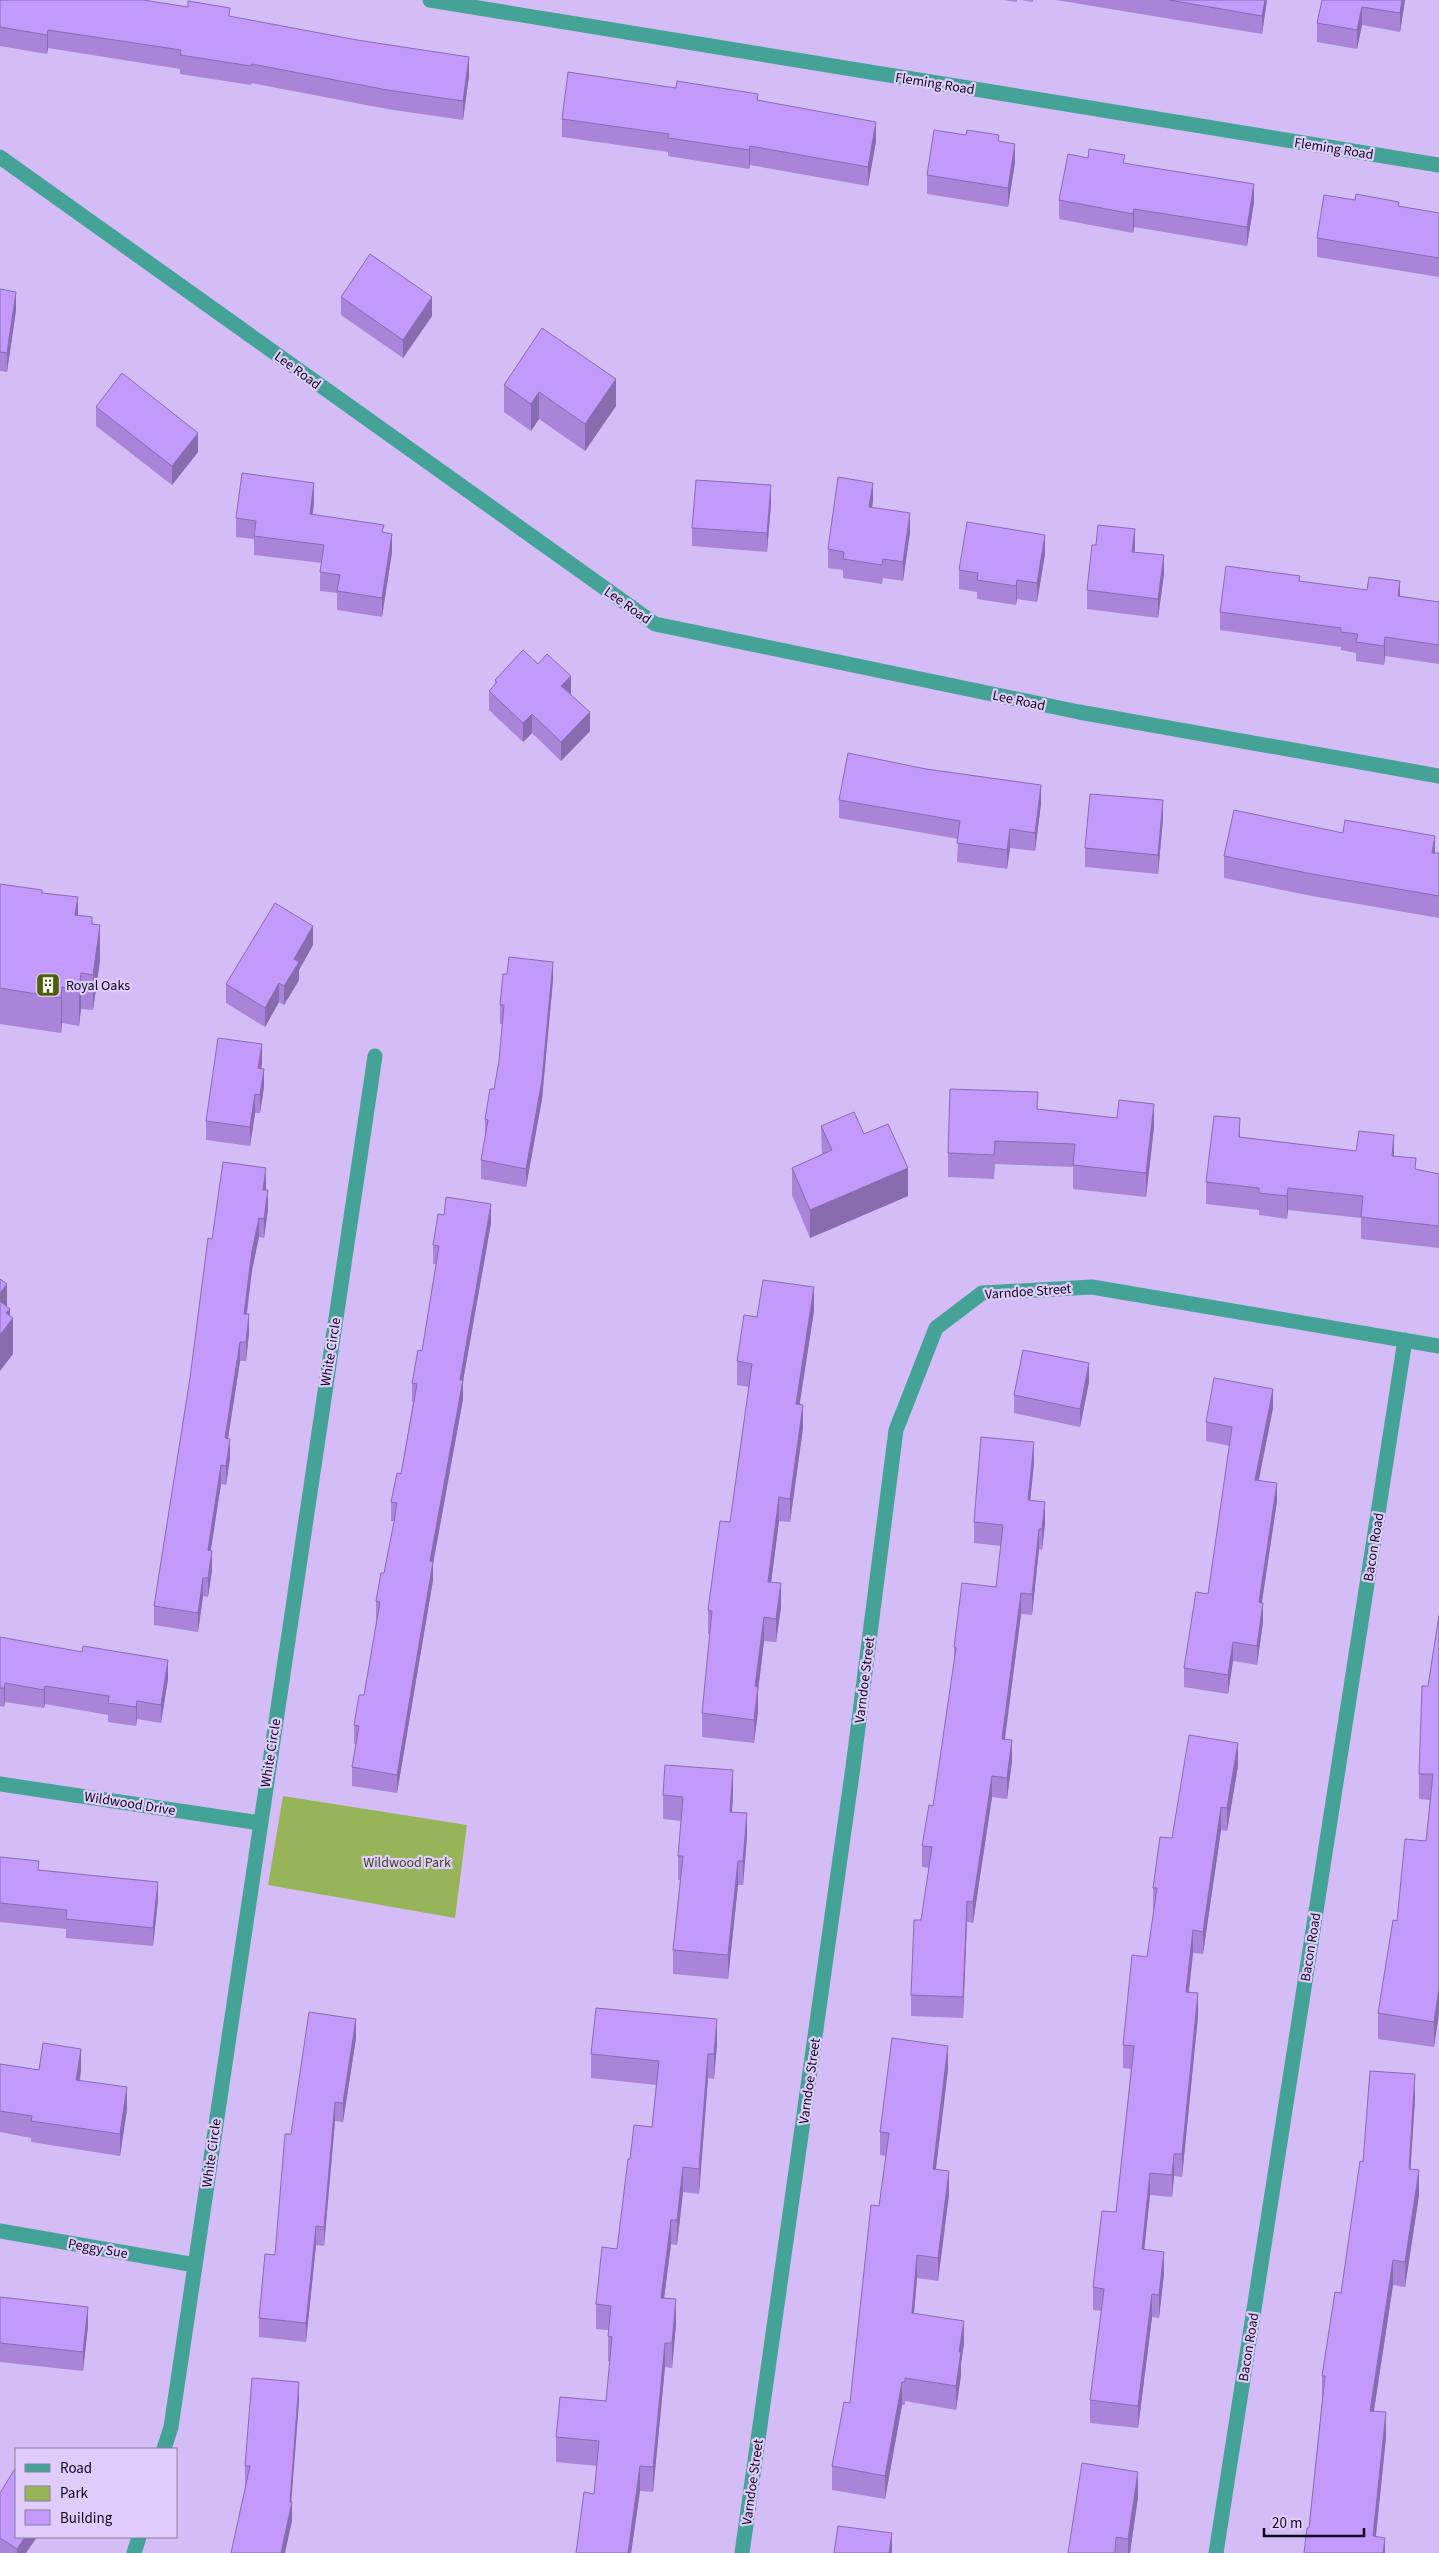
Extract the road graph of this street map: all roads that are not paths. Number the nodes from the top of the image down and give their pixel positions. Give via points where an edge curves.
1 (430, 0) edge
2 (0, 157) edge
3 (1439, 166) edge
4 (1439, 776) edge
5 (375, 1056) dead end
6 (1405, 1340) junction
7 (1439, 1346) edge
8 (0, 1784) edge
9 (260, 1823) junction
10 (0, 2231) edge
11 (195, 2265) junction
12 (164, 2448) edge
13 (139, 2538) edge
14 (134, 2553) edge
15 (742, 2553) edge
16 (1216, 2553) edge

1 - 3 street, Fleming Road
2 - 4 street, Lee Road via 655,624 1079,712
5 - 9 street, White Circle
6 - 7 street, Varndoe Street
6 - 15 street, Varndoe Street via 1092,1287 982,1293 936,1328 896,1430 853,1767
6 - 16 street, Bacon Road
8 - 9 street, Wildwood Drive
9 - 11 street, White Circle
10 - 11 street, Peggy Sue
11 - 12 street, White Circle via 171,2427
13 - 14 street

